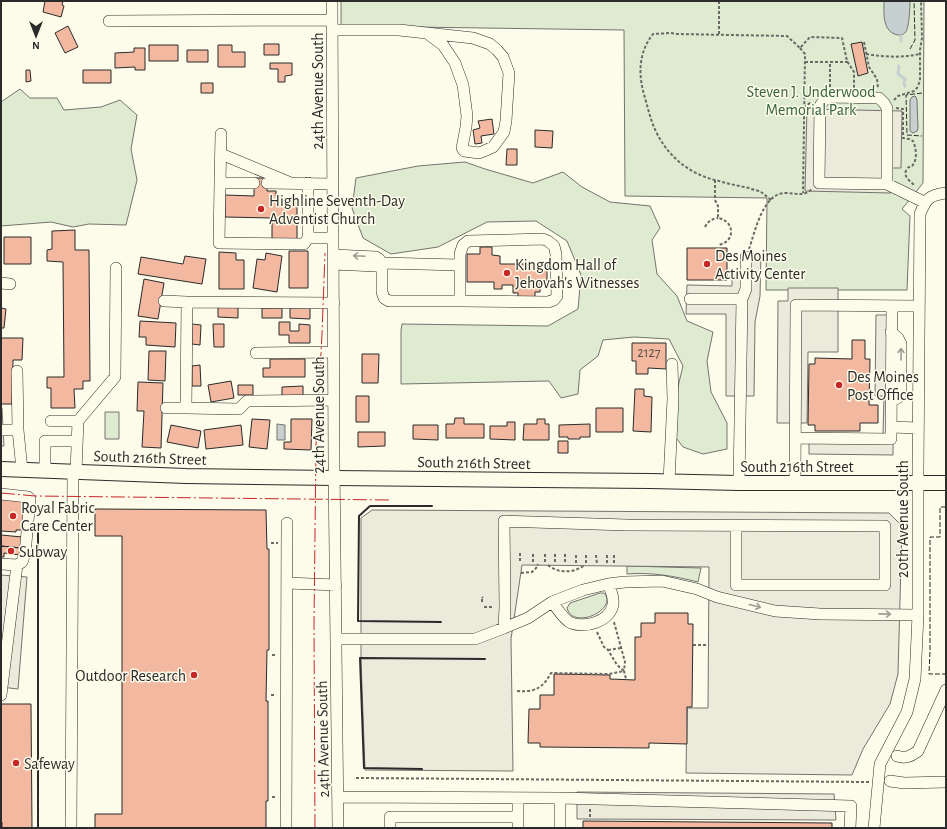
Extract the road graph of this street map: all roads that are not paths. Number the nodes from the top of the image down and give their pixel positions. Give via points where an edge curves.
1 (332, 1) edge
2 (109, 21) dead end
3 (332, 25) junction
4 (428, 34) junction
5 (221, 134) dead end
6 (221, 154) junction
7 (220, 183) junction
8 (254, 183) dead end
9 (267, 183) dead end
10 (291, 183) junction
11 (308, 183) junction
12 (333, 184) junction
13 (887, 184) junction
14 (946, 193) edge
15 (924, 202) junction
16 (308, 238) junction
17 (333, 238) junction
18 (746, 257) road end
19 (334, 260) junction
20 (382, 263) junction
21 (459, 265) junction
22 (116, 268) dead end
23 (690, 299) dead end
24 (742, 299) junction
25 (164, 301) dead end
26 (460, 301) junction
27 (187, 302) junction
28 (334, 303) junction
29 (892, 306) junction
30 (919, 306) junction
31 (334, 352) junction
32 (256, 353) dead end
33 (672, 364) dead end
34 (17, 371) dead end
35 (334, 400) junction
36 (166, 408) dead end
37 (186, 408) junction
38 (51, 422) dead end
39 (78, 422) junction
40 (891, 427) junction
41 (918, 428) junction
42 (1, 430) edge
43 (18, 430) junction
44 (796, 438) junction
45 (77, 441) junction
46 (1, 469) edge
47 (22, 470) junction
48 (45, 471) junction
49 (74, 472) junction
50 (335, 478) junction
51 (669, 481) junction
52 (739, 483) junction
53 (795, 483) junction
54 (918, 483) junction
55 (946, 483) edge
56 (1, 494) edge
57 (287, 522) dead end
58 (736, 525) junction
59 (1, 564) edge
60 (16, 565) junction
61 (287, 584) junction
62 (608, 584) junction
63 (336, 585) junction
64 (552, 602) junction
65 (918, 615) junction
66 (504, 628) junction
67 (337, 638) junction
68 (946, 690) edge
69 (1, 695) edge
70 (897, 756) dead end
71 (890, 781) dead end
72 (946, 782) edge
73 (338, 797) junction
74 (518, 798) junction
75 (560, 798) junction
76 (518, 823) edge
77 (71, 828) edge
78 (286, 828) edge
79 (338, 828) edge
80 (390, 828) edge
81 (560, 828) edge
82 (850, 828) edge
83 (874, 828) edge

1 - 3 street, 24th Avenue South
2 - 3 street
3 - 4 street
3 - 12 street, 24th Avenue South
4 - 4 street via 473,38 490,44 503,56 509,73 506,121 504,132 493,147 479,153 462,148 467,116 463,85 455,63 443,44
5 - 6 street
6 - 7 street
6 - 10 street
7 - 8 street
7 - 16 street via 219,243 304,244
9 - 10 street
10 - 11 street
11 - 12 street
11 - 16 street
12 - 17 street, 24th Avenue South
13 - 13 street via 819,183 820,106 824,100 831,97 879,98 884,103 887,108
13 - 15 street
14 - 15 street via 931,196
15 - 30 street, 20th Avenue South via 920,214
16 - 17 street
17 - 19 street, 24th Avenue South
18 - 24 street via 746,289
19 - 20 street via 375,266
19 - 28 street, 24th Avenue South
20 - 21 street
20 - 26 street via 382,292 384,298 389,301
21 - 26 street
21 - 26 street via 463,245 468,241 543,239 554,246 556,254 557,296 554,300
22 - 39 street via 115,377
23 - 24 street
24 - 52 street
25 - 27 street
27 - 28 street
27 - 37 street
28 - 31 street, 24th Avenue South
29 - 30 street
29 - 40 street
29 - 44 street via 796,305
30 - 41 street, 20th Avenue South
31 - 32 street
31 - 35 street, 24th Avenue South
33 - 51 street
34 - 43 street
35 - 37 street via 247,401 238,409
35 - 50 street, 24th Avenue South
36 - 37 street
38 - 39 street
39 - 45 street
40 - 41 street
40 - 44 street via 891,439
41 - 54 street, 20th Avenue South
42 - 43 street
43 - 47 street
44 - 53 street
45 - 48 street via 45,440
45 - 49 street
46 - 47 main road, South 216th Street
47 - 48 main road, South 216th Street
48 - 49 main road, South 216th Street
49 - 50 main road, South 216th Street
49 - 77 street
50 - 51 main road, South 216th Street
50 - 63 street, 24th Avenue South
51 - 52 main road, South 216th Street
52 - 53 main road, South 216th Street
53 - 54 main road, South 216th Street
54 - 55 main road, South 216th Street
54 - 65 street, 20th Avenue South
56 - 60 street via 30,499 25,554 22,562
57 - 61 street
58 - 58 street via 736,585 885,585 885,526
58 - 66 street via 504,521
59 - 60 street
60 - 69 street
61 - 63 street
61 - 78 street
62 - 64 street
62 - 64 street via 613,596 610,612 591,624 571,622 564,618
62 -> 65 street via 662,581 775,611
63 - 67 street, 24th Avenue South
64 - 66 street via 528,618
65 - 83 street, 20th Avenue South via 915,679 907,712 880,764
66 - 67 street via 475,638
67 - 73 street, 24th Avenue South
68 - 70 street via 918,751 911,756
71 - 72 street
73 - 74 street
73 - 79 street, 24th Avenue South
74 - 75 street
74 - 76 street
75 - 81 street
75 - 82 street via 851,806
76 - 80 street via 390,817

